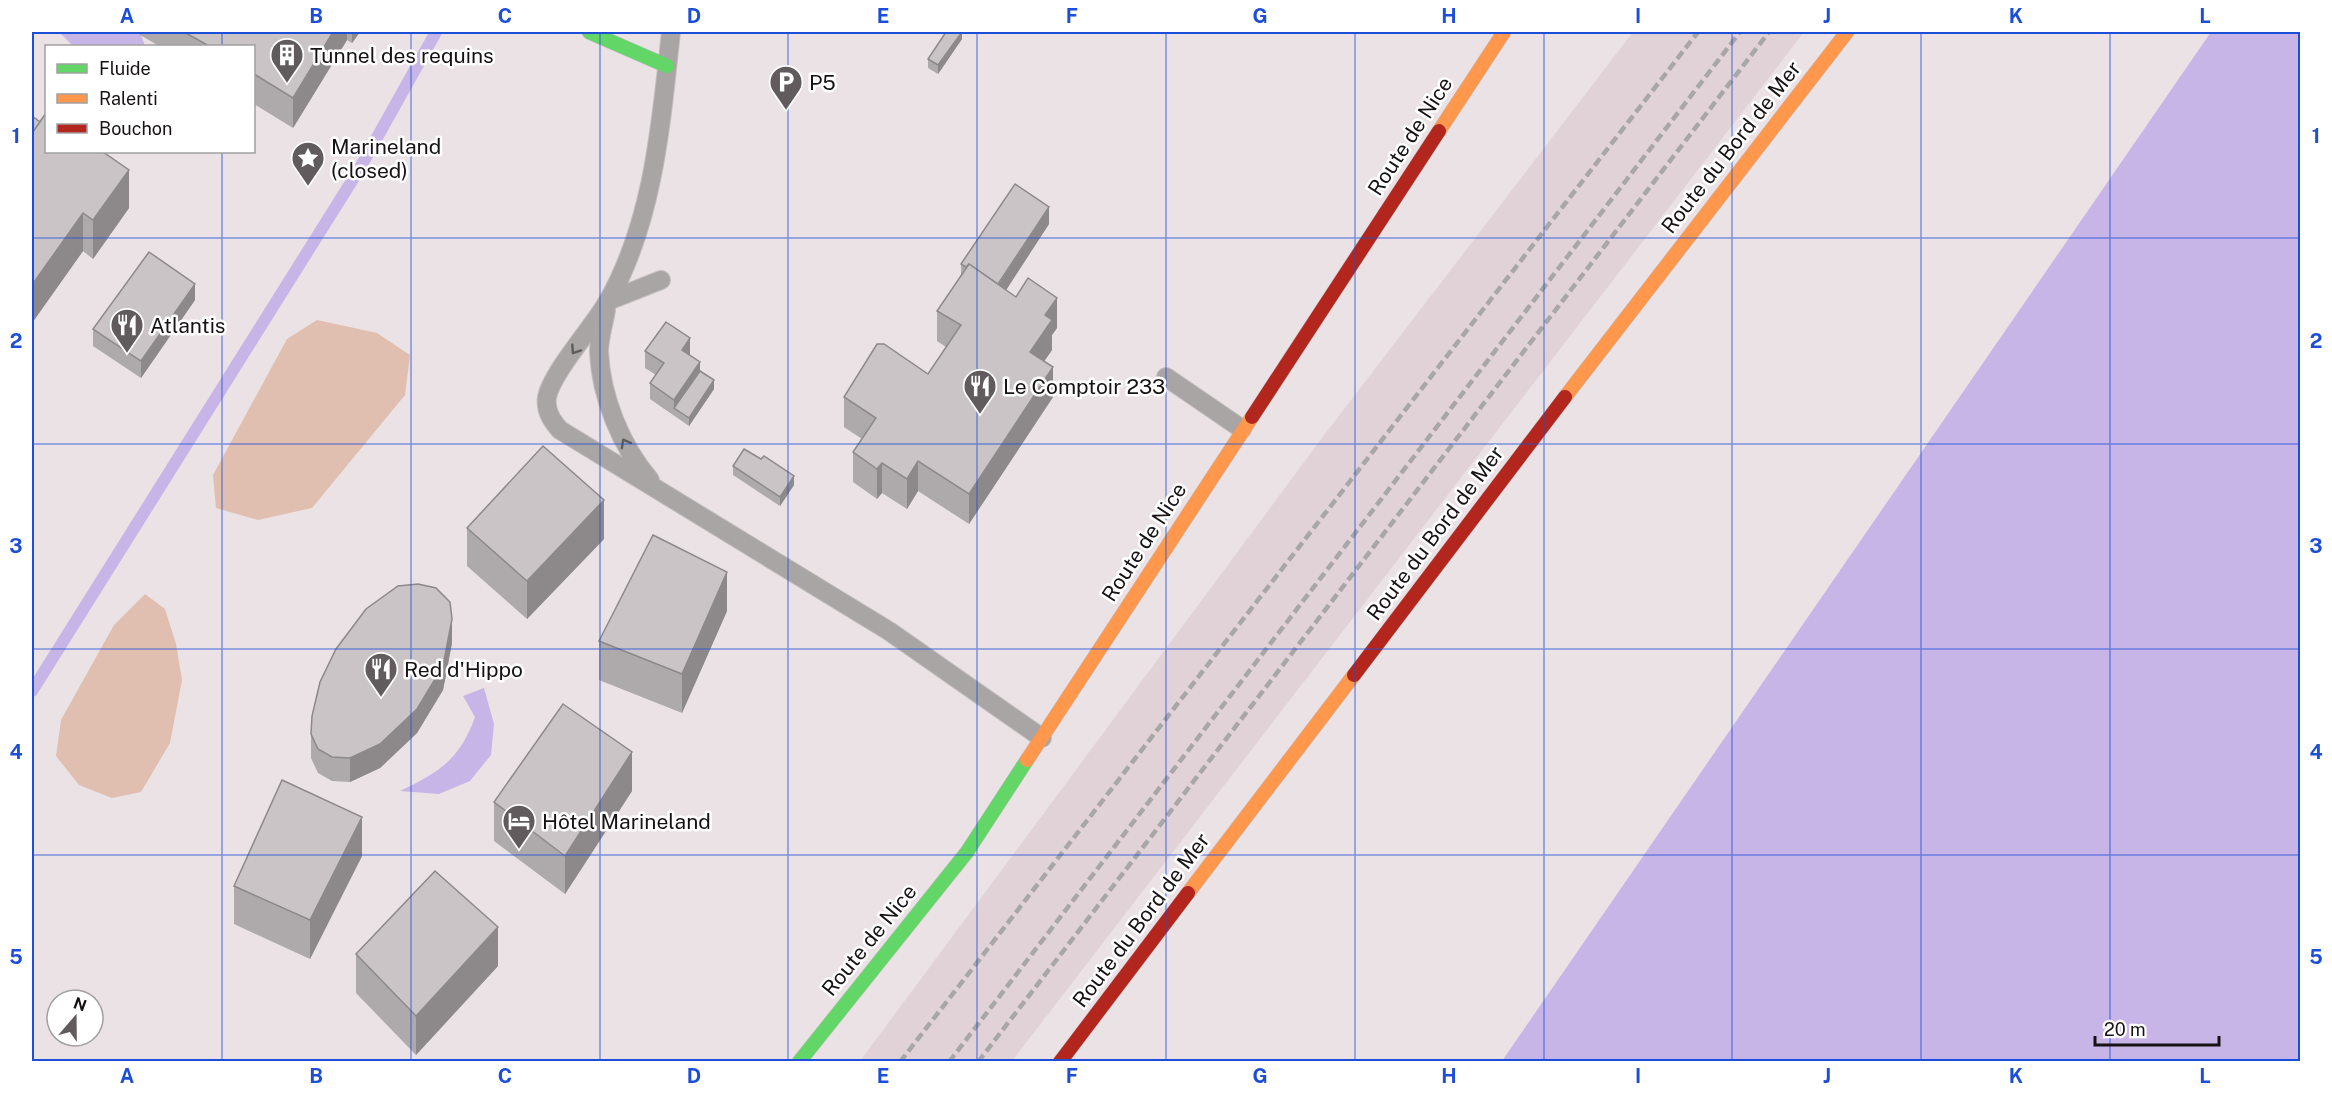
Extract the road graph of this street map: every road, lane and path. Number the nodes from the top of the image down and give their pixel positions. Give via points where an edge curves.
1 (589, 32) edge
2 (671, 32) edge
3 (1504, 32) edge
4 (1847, 32) edge
5 (667, 66) junction
6 (661, 280) dead end
7 (608, 302) junction
8 (1166, 377) dead end
9 (1242, 429) junction
10 (659, 490) junction
11 (1042, 738) junction
12 (799, 1062) edge
13 (1060, 1062) edge

1 - 5 main road
2 - 5 lane
3 - 9 main road, Route de Nice
4 - 13 main road, Route du Bord de Mer via 1533,438
5 - 7 lane via 652,174 631,255
6 - 7 lane
10 -> 7 lane via 638,466 620,435 604,390 599,350
7 -> 10 lane via 550,389 548,410 560,430
8 - 9 lane
9 - 11 main road, Route de Nice
10 - 11 lane via 889,631
11 - 12 main road, Route de Nice via 967,852

